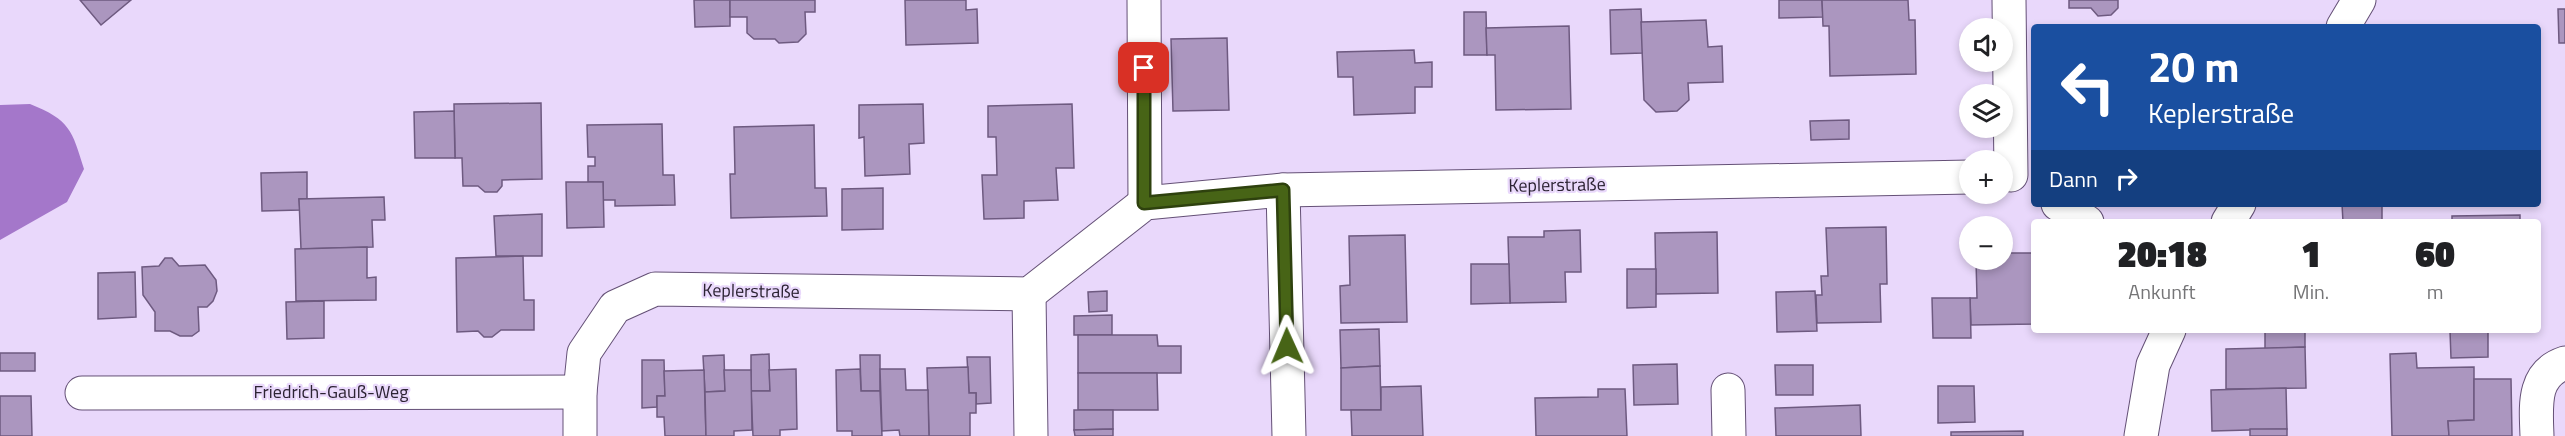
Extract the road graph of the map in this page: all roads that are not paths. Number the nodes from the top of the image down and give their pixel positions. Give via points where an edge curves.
1 (1144, 0) edge
2 (2009, 0) edge
3 (2359, 0) edge
4 (2345, 24) edge
5 (1959, 177) edge
6 (2016, 180) edge
7 (1283, 190) junction
8 (1144, 203) junction
9 (2063, 207) edge
10 (2082, 219) edge
11 (1029, 294) junction
12 (2168, 333) edge
13 (2565, 363) edge
14 (1728, 390) dead end
15 (580, 392) junction
16 (82, 393) dead end
17 (580, 436) edge
18 (1031, 436) edge
19 (1289, 436) edge
20 (1729, 436) edge
21 (2141, 436) edge
22 (2537, 436) edge

1 - 8 street
2 - 6 street
3 - 4 street
5 - 7 street, Keplerstraße
7 - 8 street, Keplerstraße
7 - 19 street
8 - 11 street
9 - 10 street
11 - 15 street, Keplerstraße via 655,289 615,307 584,353
11 - 18 street
12 - 21 street via 2153,365
13 - 22 street via 2555,366 2541,380 2536,400
14 - 20 street
15 - 16 street, Friedrich-Gauß-Weg
15 - 17 street, Keplerstraße

